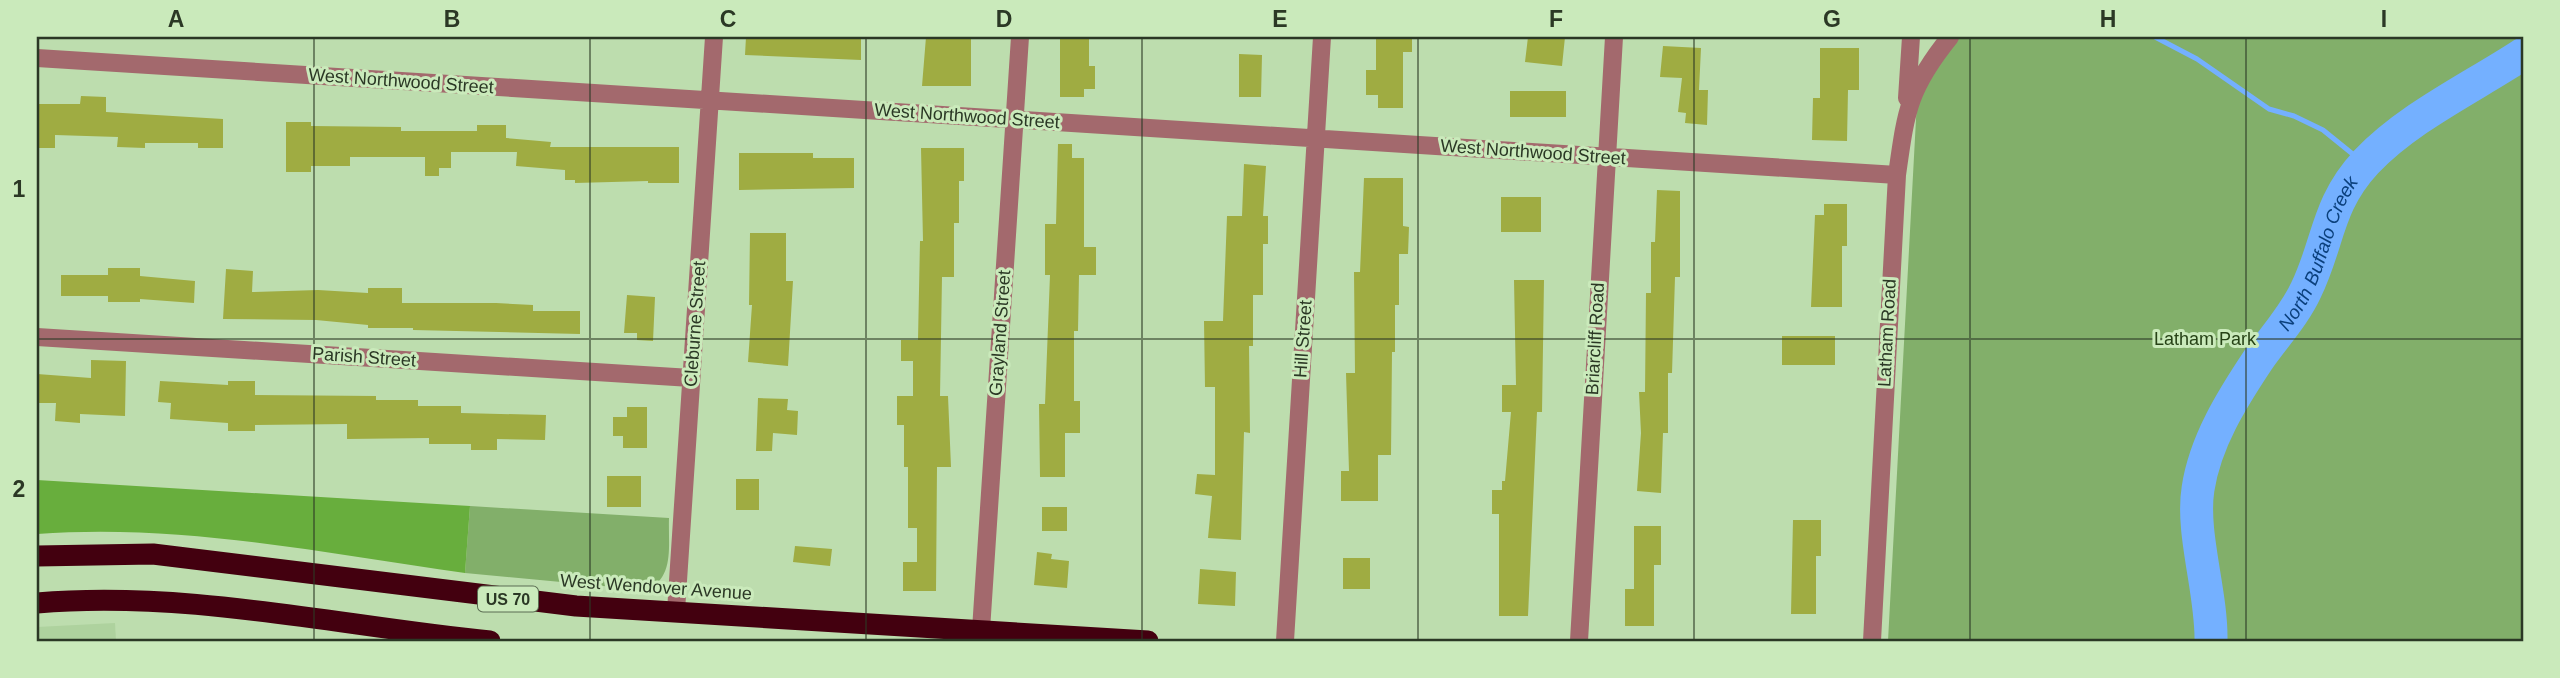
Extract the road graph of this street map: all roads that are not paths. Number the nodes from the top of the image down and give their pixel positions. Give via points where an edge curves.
1 (715, 37) edge
2 (1020, 37) edge
3 (1322, 37) edge
4 (1614, 37) edge
5 (1910, 37) edge
6 (1950, 37) edge
7 (37, 58) edge
8 (711, 100) junction
9 (1907, 108) junction
10 (1015, 118) junction
11 (1315, 139) junction
12 (1605, 157) junction
13 (1897, 175) junction
14 (37, 337) edge
15 (691, 378) junction
16 (37, 556) edge
17 (37, 603) edge
18 (676, 611) junction
19 (978, 636) edge
20 (432, 638) edge
21 (490, 641) edge
22 (1148, 641) edge
23 (1285, 641) edge
24 (1578, 641) edge
25 (1872, 641) edge

1 - 8 street, Cleburne Street
2 - 10 street, Grayland Street
3 - 11 street, Hill Street
4 - 12 street, Briarcliff Road
5 - 9 street
6 - 9 street, Latham Road via 1925,71
7 - 8 street, West Northwood Street
8 - 10 street, West Northwood Street
8 - 15 street, Cleburne Street
9 - 13 street, Latham Road
10 - 11 street, West Northwood Street
10 - 19 street, Grayland Street
11 - 12 street, West Northwood Street
11 - 23 street, Hill Street
12 - 13 street, West Northwood Street
12 - 24 street, Briarcliff Road
13 - 25 street, Latham Road
14 - 15 street, Parish Street
15 - 18 street, Cleburne Street
16 - 18 highway, West Wendover Avenue / US 70 via 95,553 202,558 489,597
17 - 20 highway via 131,600 241,609
18 - 19 highway, West Wendover Avenue / US 70
19 - 22 highway, West Wendover Avenue / US 70
20 - 21 highway

